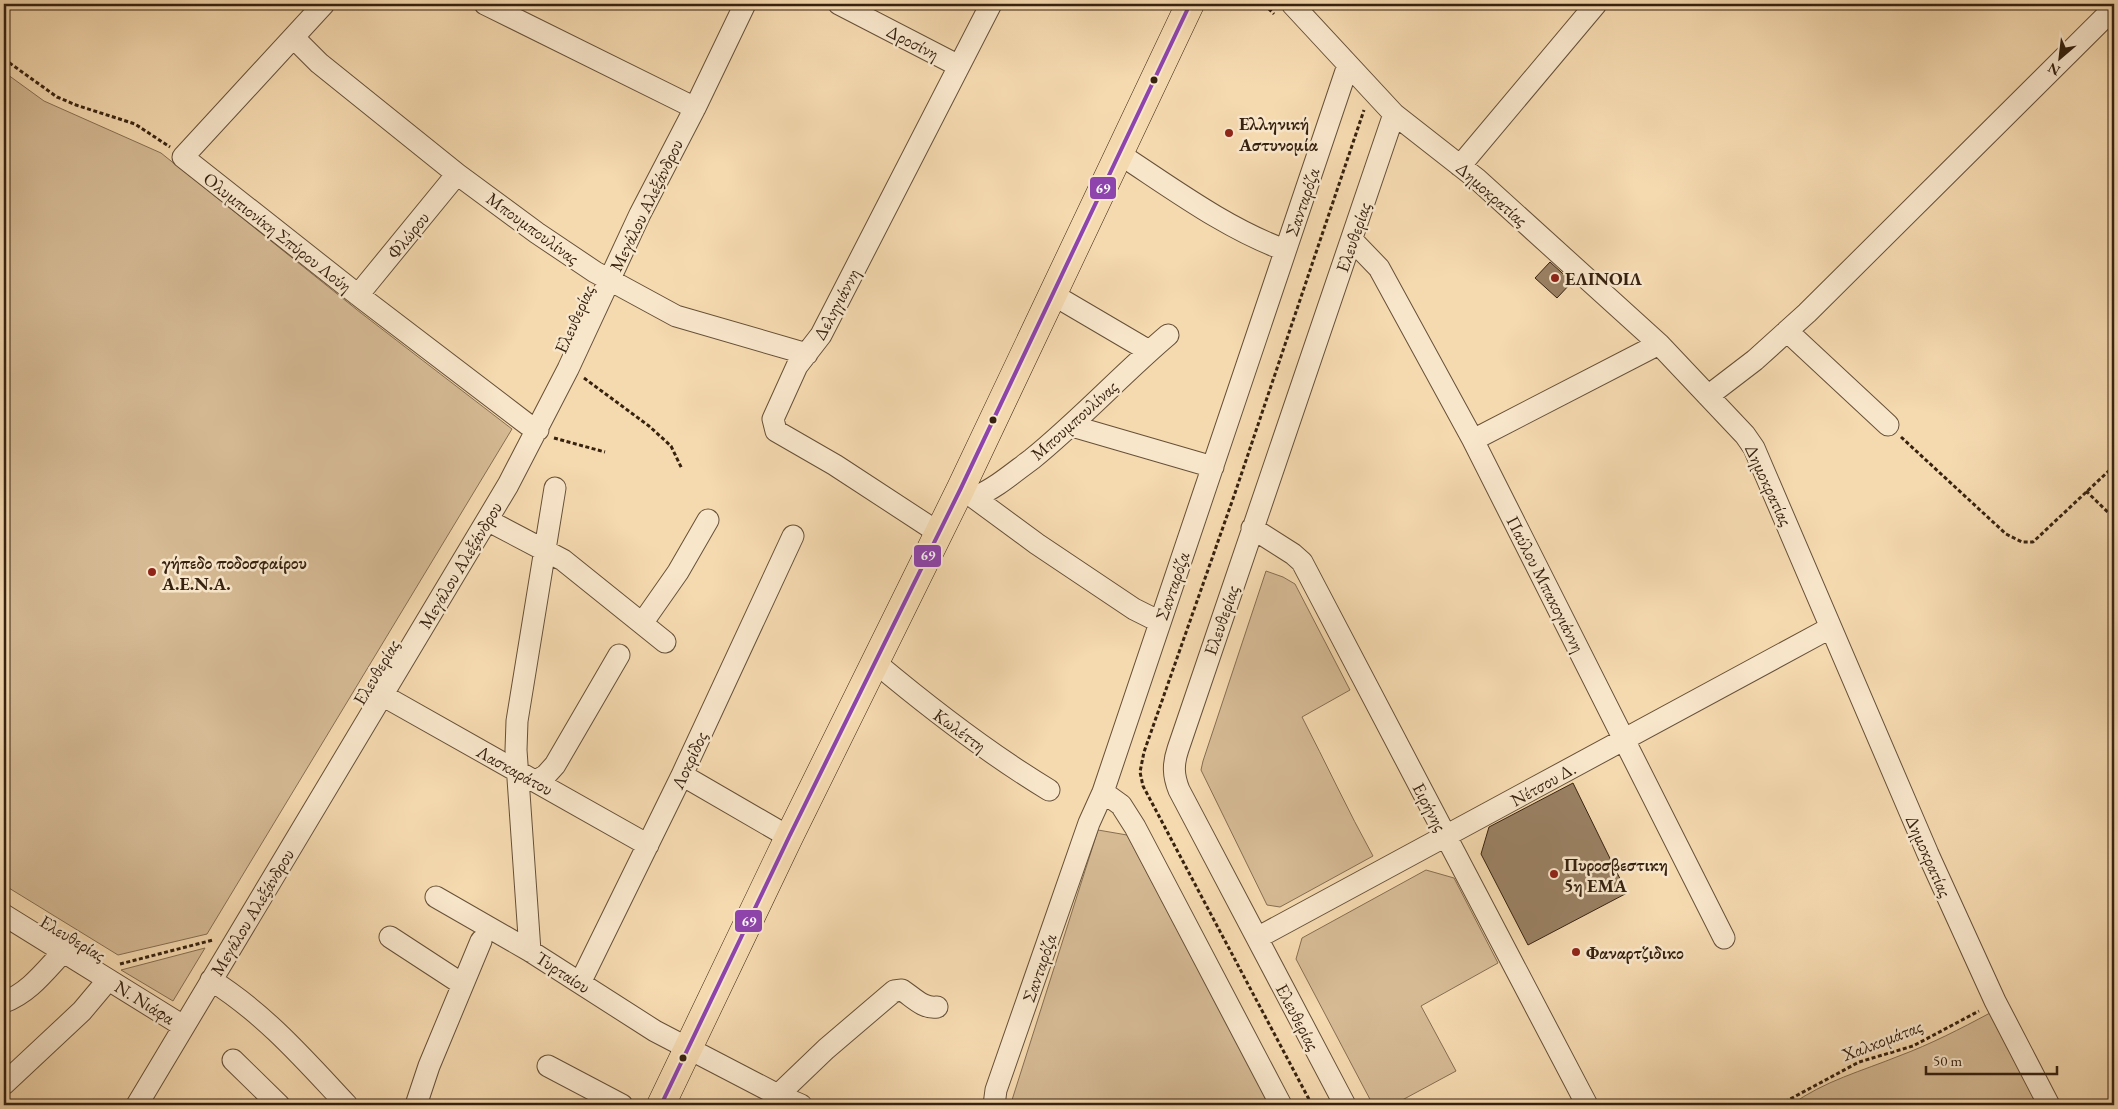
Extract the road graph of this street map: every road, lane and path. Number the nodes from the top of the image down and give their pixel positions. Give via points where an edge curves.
1 (324, 4) edge
2 (485, 4) edge
3 (746, 4) edge
4 (839, 4) edge
5 (991, 4) edge
6 (1190, 4) edge
7 (1292, 4) edge
8 (1596, 4) edge
9 (2114, 8) edge
10 (294, 38) junction
11 (4, 60) edge
12 (1348, 65) junction
13 (959, 66) junction
14 (695, 108) junction
15 (1394, 114) junction
16 (1118, 154) junction
17 (183, 157) junction
18 (1460, 166) junction
19 (457, 174) junction
20 (1352, 240) junction
21 (1285, 250) junction
22 (609, 280) junction
23 (1052, 294) junction
24 (358, 296) junction
25 (1787, 331) junction
26 (1168, 335) dead end
27 (1659, 344) junction
28 (1149, 352) junction
29 (807, 354) junction
30 (568, 369) junction
31 (1708, 396) junction
32 (1888, 425) joint
33 (1072, 426) junction
34 (538, 430) junction
35 (1473, 440) junction
36 (605, 452) dead end
37 (2114, 466) edge
38 (1213, 467) junction
39 (682, 469) dead end
40 (555, 488) dead end
41 (2086, 491) junction
42 (968, 493) junction
43 (2114, 518) edge
44 (487, 520) junction
45 (708, 520) dead end
46 (1252, 528) junction
47 (938, 533) junction
48 (793, 536) dead end
49 (544, 549) junction
50 (644, 622) junction
51 (1160, 622) junction
52 (1830, 628) junction
53 (665, 642) dead end
54 (619, 655) dead end
55 (876, 663) junction
56 (382, 695) junction
57 (1625, 739) junction
58 (516, 771) junction
59 (682, 775) junction
60 (536, 781) junction
61 (1049, 790) dead end
62 (1103, 792) junction
63 (789, 837) junction
64 (1445, 837) junction
65 (648, 845) junction
66 (436, 897) dead end
67 (4, 915) edge
68 (390, 937) dead end
69 (1256, 938) junction
70 (1724, 938) dead end
71 (508, 939) junction
72 (215, 940) dead end
73 (481, 941) dead end
74 (530, 951) junction
75 (63, 952) junction
76 (113, 972) junction
77 (212, 980) junction
78 (462, 984) junction
79 (575, 987) junction
80 (1995, 1001) junction
81 (4, 1002) edge
82 (937, 1007) dead end
83 (183, 1026) junction
84 (688, 1049) junction
85 (233, 1060) dead end
86 (548, 1066) dead end
87 (4, 1084) edge
88 (778, 1095) junction
89 (137, 1105) edge
90 (279, 1105) edge
91 (347, 1105) edge
92 (416, 1105) edge
93 (622, 1105) edge
94 (661, 1105) edge
95 (801, 1105) edge
96 (994, 1105) edge
97 (1281, 1105) edge
98 (1345, 1105) edge
99 (1587, 1105) edge
100 (1779, 1105) edge
101 (2050, 1105) edge

1 - 10 street
2 - 14 street
3 - 14 street, Μεγάλου Αλεξάνδρου
4 - 13 street, Δροσίνη
5 - 13 street, Δεληγιάννη
6 - 16 main road
7 - 12 street, Δημοκρατίας
8 - 18 street
9 - 25 street
10 - 17 street
10 - 19 street, Μπουμπουλίνας via 319,63
11 - 17 path via 57,97 135,124
12 - 15 street, Δημοκρατίας
12 - 21 street, Σανταρόζα
13 - 29 street, Δεληγιάννη via 821,335
14 - 22 street, Μεγάλου Αλεξάνδρου
15 - 18 street, Δημοκρατίας
15 - 20 street, Ελευθερίας
16 - 21 street via 1226,222
16 - 23 main road
17 - 24 street, Ολυμπιονίκη Σπύρου Λούη
18 - 27 street, Δημοκρατίας
19 - 22 street, Μπουμπουλίνας via 537,233
19 - 24 street, Φλώρου
20 - 35 street, Παύλου Μπακογιάννη via 1379,268
20 - 46 street, Ελευθερίας
21 - 38 street, Σανταρόζα
22 - 29 street, Μπουμπουλίνας via 676,316
22 - 30 street, Μεγάλου Αλεξάνδρου
23 - 28 street
23 - 42 main road
24 - 34 street, Ολυμπιονίκη Σπύρου Λούη
25 - 31 street
25 - 32 street
26 - 28 street, Μπουμπουλίνας
27 - 31 street, Δημοκρατίας
27 - 35 street
28 - 33 street, Μπουμπουλίνας
29 - 47 street, Δεληγιάννη via 793,373 776,411 773,419 776,431 843,470
30 - 34 street, Μεγάλου Αλεξάνδρου
30 - 39 path via 609,395 672,446
31 - 52 street, Δημοκρατίας via 1754,448
32 - 41 path via 2006,534 2022,542 2033,542
33 - 38 street
33 - 42 street, Μπουμπουλίνας via 1002,482
34 - 36 path via 558,441
34 - 44 street, Μεγάλου Αλεξάνδρου
35 - 57 street, Παύλου Μπακογιάννη
37 - 41 path
38 - 51 street, Σανταρόζα
40 - 49 street
41 - 43 path
42 - 47 main road
42 - 51 street via 1037,544 1134,609
44 - 49 street
44 - 56 street, Μεγάλου Αλεξάνδρου
45 - 50 street
46 - 64 street, Ειρήνης via 1302,562
46 - 69 street, Ελευθερίας via 1178,749 1174,778
47 - 55 main road
48 - 59 street, Λοκρίδος
49 - 50 street
49 - 58 street via 517,721
50 - 53 street
51 - 62 street, Σανταρόζα
52 - 57 street, Νέτσου Δ.
52 - 80 street, Δημοκρατίας
54 - 60 street via 555,765
55 - 61 street, Κωλέττη via 957,728
55 - 63 main road
56 - 58 street, Λασκαράτου
56 - 77 street, Μεγάλου Αλεξάνδρου
57 - 64 street, Νέτσου Δ.
57 - 70 street, Παύλου Μπακογιάννη
58 - 60 street, Λασκαράτου
58 - 74 street
59 - 63 street
59 - 65 street, Λοκρίδος
60 - 65 street, Λασκαράτου
62 - 96 street, Σανταρόζα via 1002,1071
62 - 97 street via 1121,805 1135,827
63 - 84 main road
64 - 69 street, Νέτσου Δ.
64 - 99 street, Ειρήνης
65 - 79 street, Λοκρίδος
66 - 71 street, Τυρταίου
67 - 75 street, Ν. Νιάφα
68 - 78 street
69 - 98 street, Ελευθερίας
71 - 74 street, Τυρταίου
71 - 79 street via 525,959
72 - 76 path, Ελευθερίας
73 - 78 street
74 - 79 street, Τυρταίου
75 - 76 street, Ν. Νιάφα
75 - 81 street via 30,987
76 - 83 street, Ν. Νιάφα
76 - 87 street via 82,1011
77 - 83 street, Μεγάλου Αλεξάνδρου
77 - 91 street via 264,1019
78 - 92 street
79 - 84 street, Τυρταίου
80 - 100 path, Χαλκομάτας via 1913,1046 1859,1062
80 - 101 street, Δημοκρατίας
82 - 88 street via 930,1008 902,990 894,990
83 - 89 street, Μεγάλου Αλεξάνδρου
84 - 88 street, Τυρταίου
84 - 94 main road
85 - 90 street
86 - 93 street
88 - 95 street, Τυρταίου

